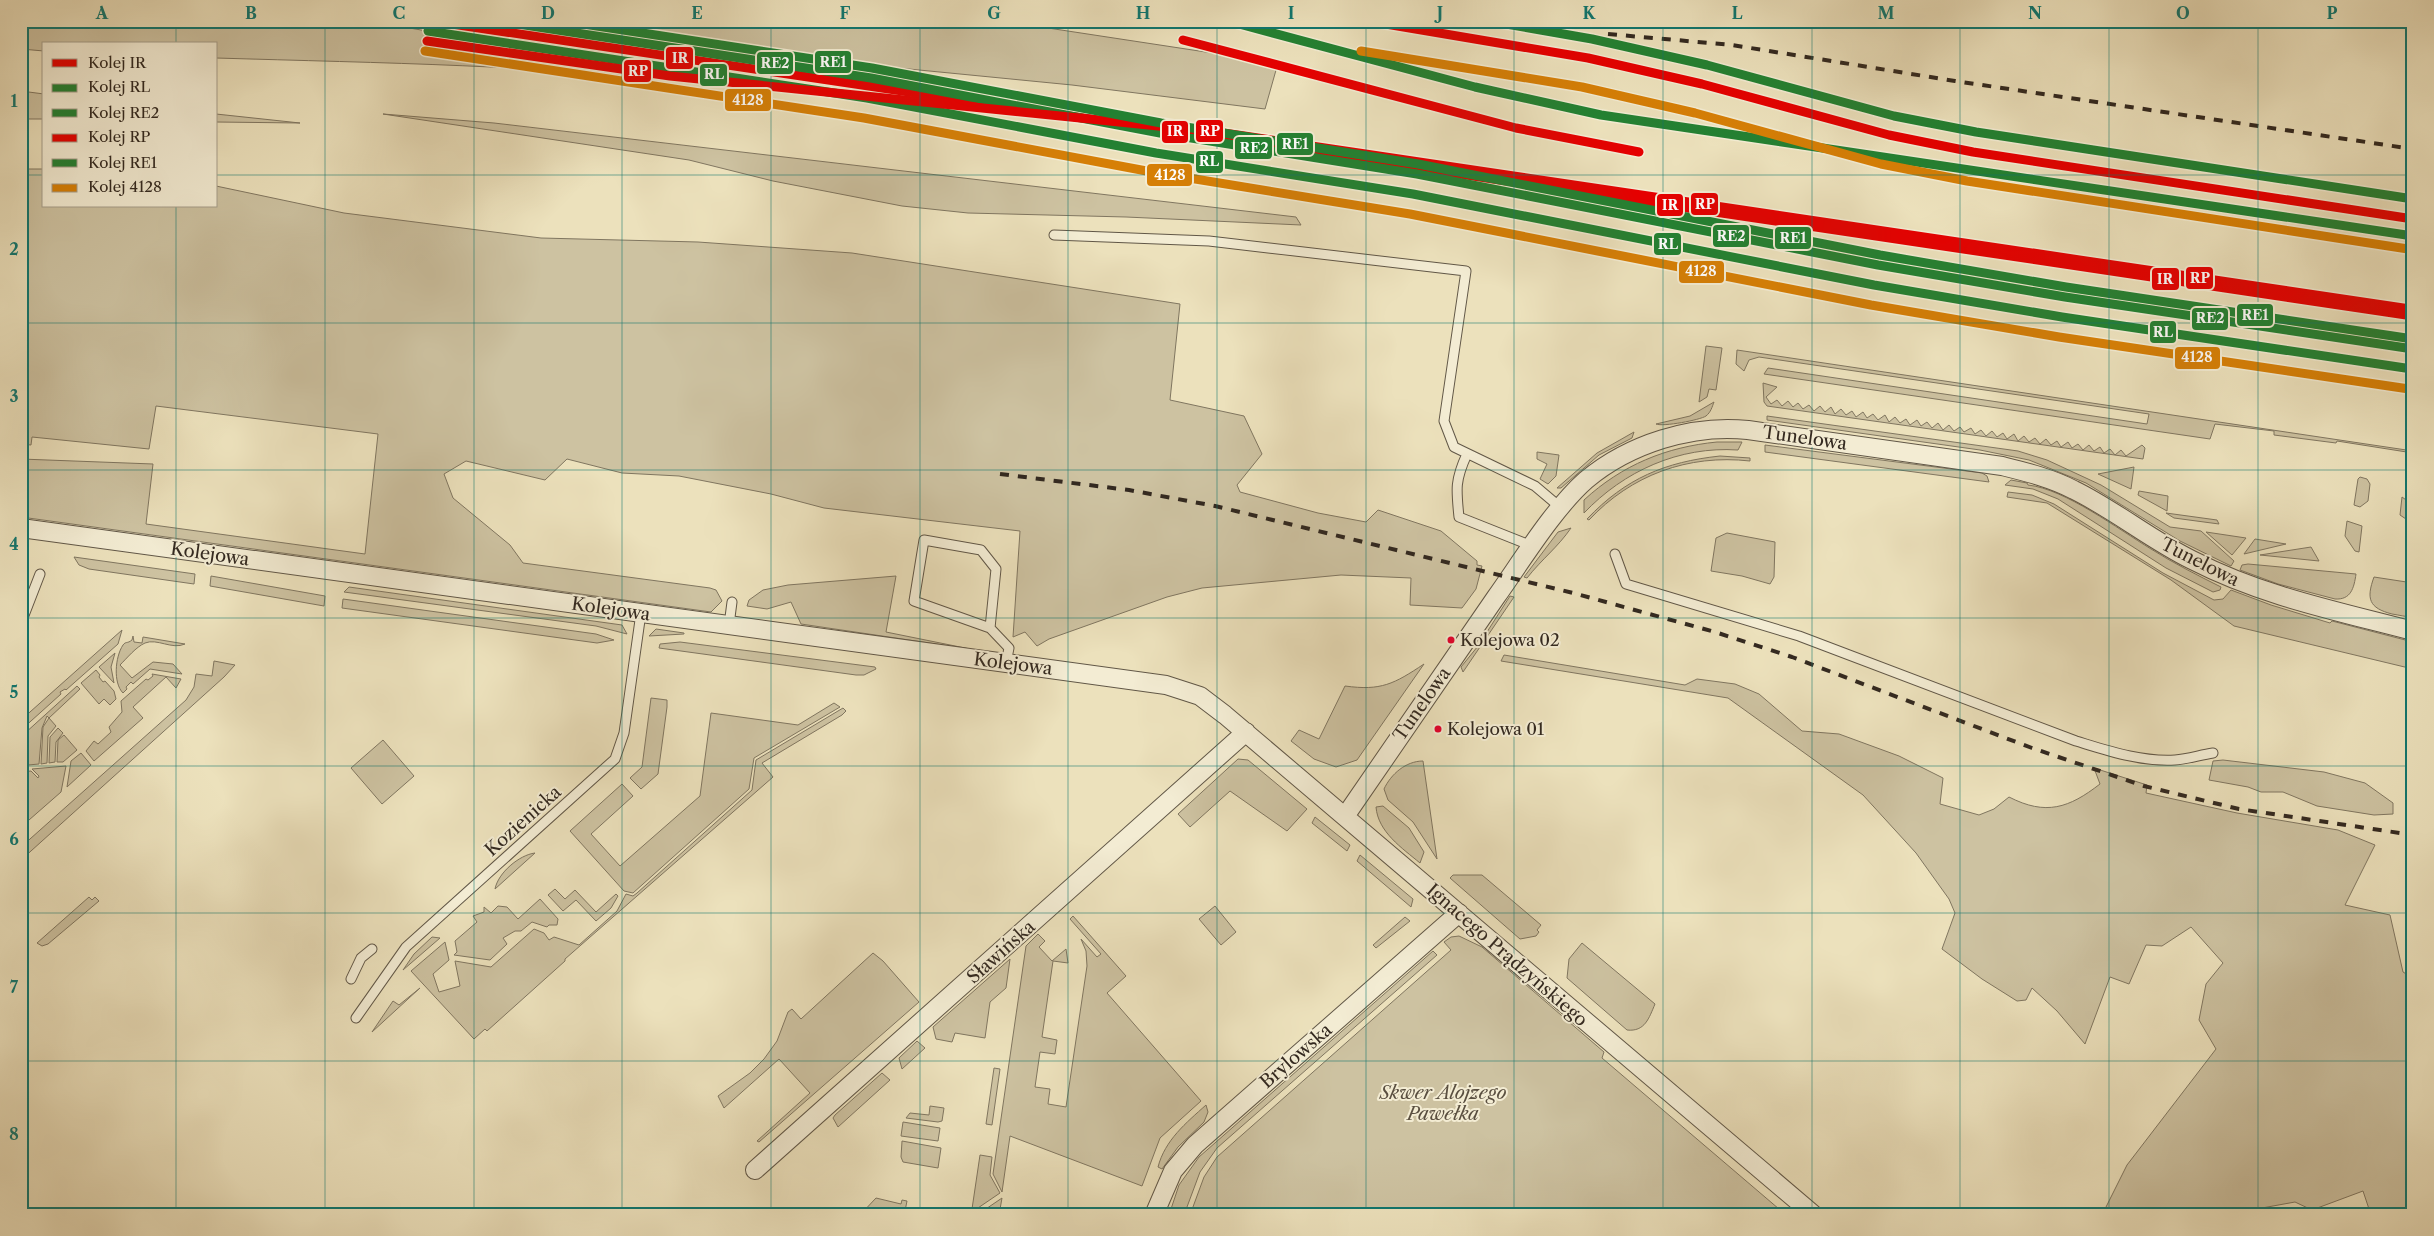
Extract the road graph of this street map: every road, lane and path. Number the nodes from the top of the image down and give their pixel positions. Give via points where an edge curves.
1 (1054, 235) dead end
2 (1467, 454) junction
3 (1561, 508) junction
4 (21, 528) edge
5 (1532, 546) junction
6 (1616, 554) dead end
7 (40, 574) dead end
8 (732, 602) dead end
9 (641, 613) junction
10 (21, 623) edge
11 (729, 625) junction
12 (990, 628) junction
13 (2413, 630) edge
14 (1006, 663) junction
15 (1200, 696) joint
16 (1246, 732) junction
17 (2213, 753) dead end
18 (1346, 815) junction
19 (1459, 913) junction
20 (372, 949) dead end
21 (351, 979) dead end
22 (356, 1018) dead end
23 (755, 1170) dead end
24 (1154, 1215) edge
25 (1814, 1215) edge

1 - 2 lane via 1209,241 1466,271 1444,421 1454,447
2 - 3 lane via 1535,486
2 - 5 lane via 1458,474 1459,517
3 - 5 street, Tunelowa
3 - 13 street, Tunelowa via 1587,480 1628,454 1672,437 1718,429 1748,430 2002,466 2032,473 2072,489 2175,552 2244,584
4 - 9 street, Kolejowa
5 - 18 street, Tunelowa
6 - 17 lane via 1626,584 1798,636 2076,741 2147,759 2176,760
7 - 10 lane
8 - 11 lane
9 - 11 street, Kolejowa
9 - 22 lane, Kozienicka via 624,733 615,758 406,947
11 - 14 street, Kolejowa
12 - 12 lane via 914,600 924,540 981,550 996,569
12 - 14 lane via 1009,648
14 - 15 street, Kolejowa via 1166,685
15 - 16 street, Ignacego Prądzyńskiego
16 - 18 street, Ignacego Prądzyńskiego
16 - 23 street, Sławińska
18 - 19 street, Ignacego Prądzyńskiego
19 - 24 street, Brylowska via 1196,1145 1165,1186
19 - 25 street, Ignacego Prądzyńskiego
20 - 21 lane via 362,958

